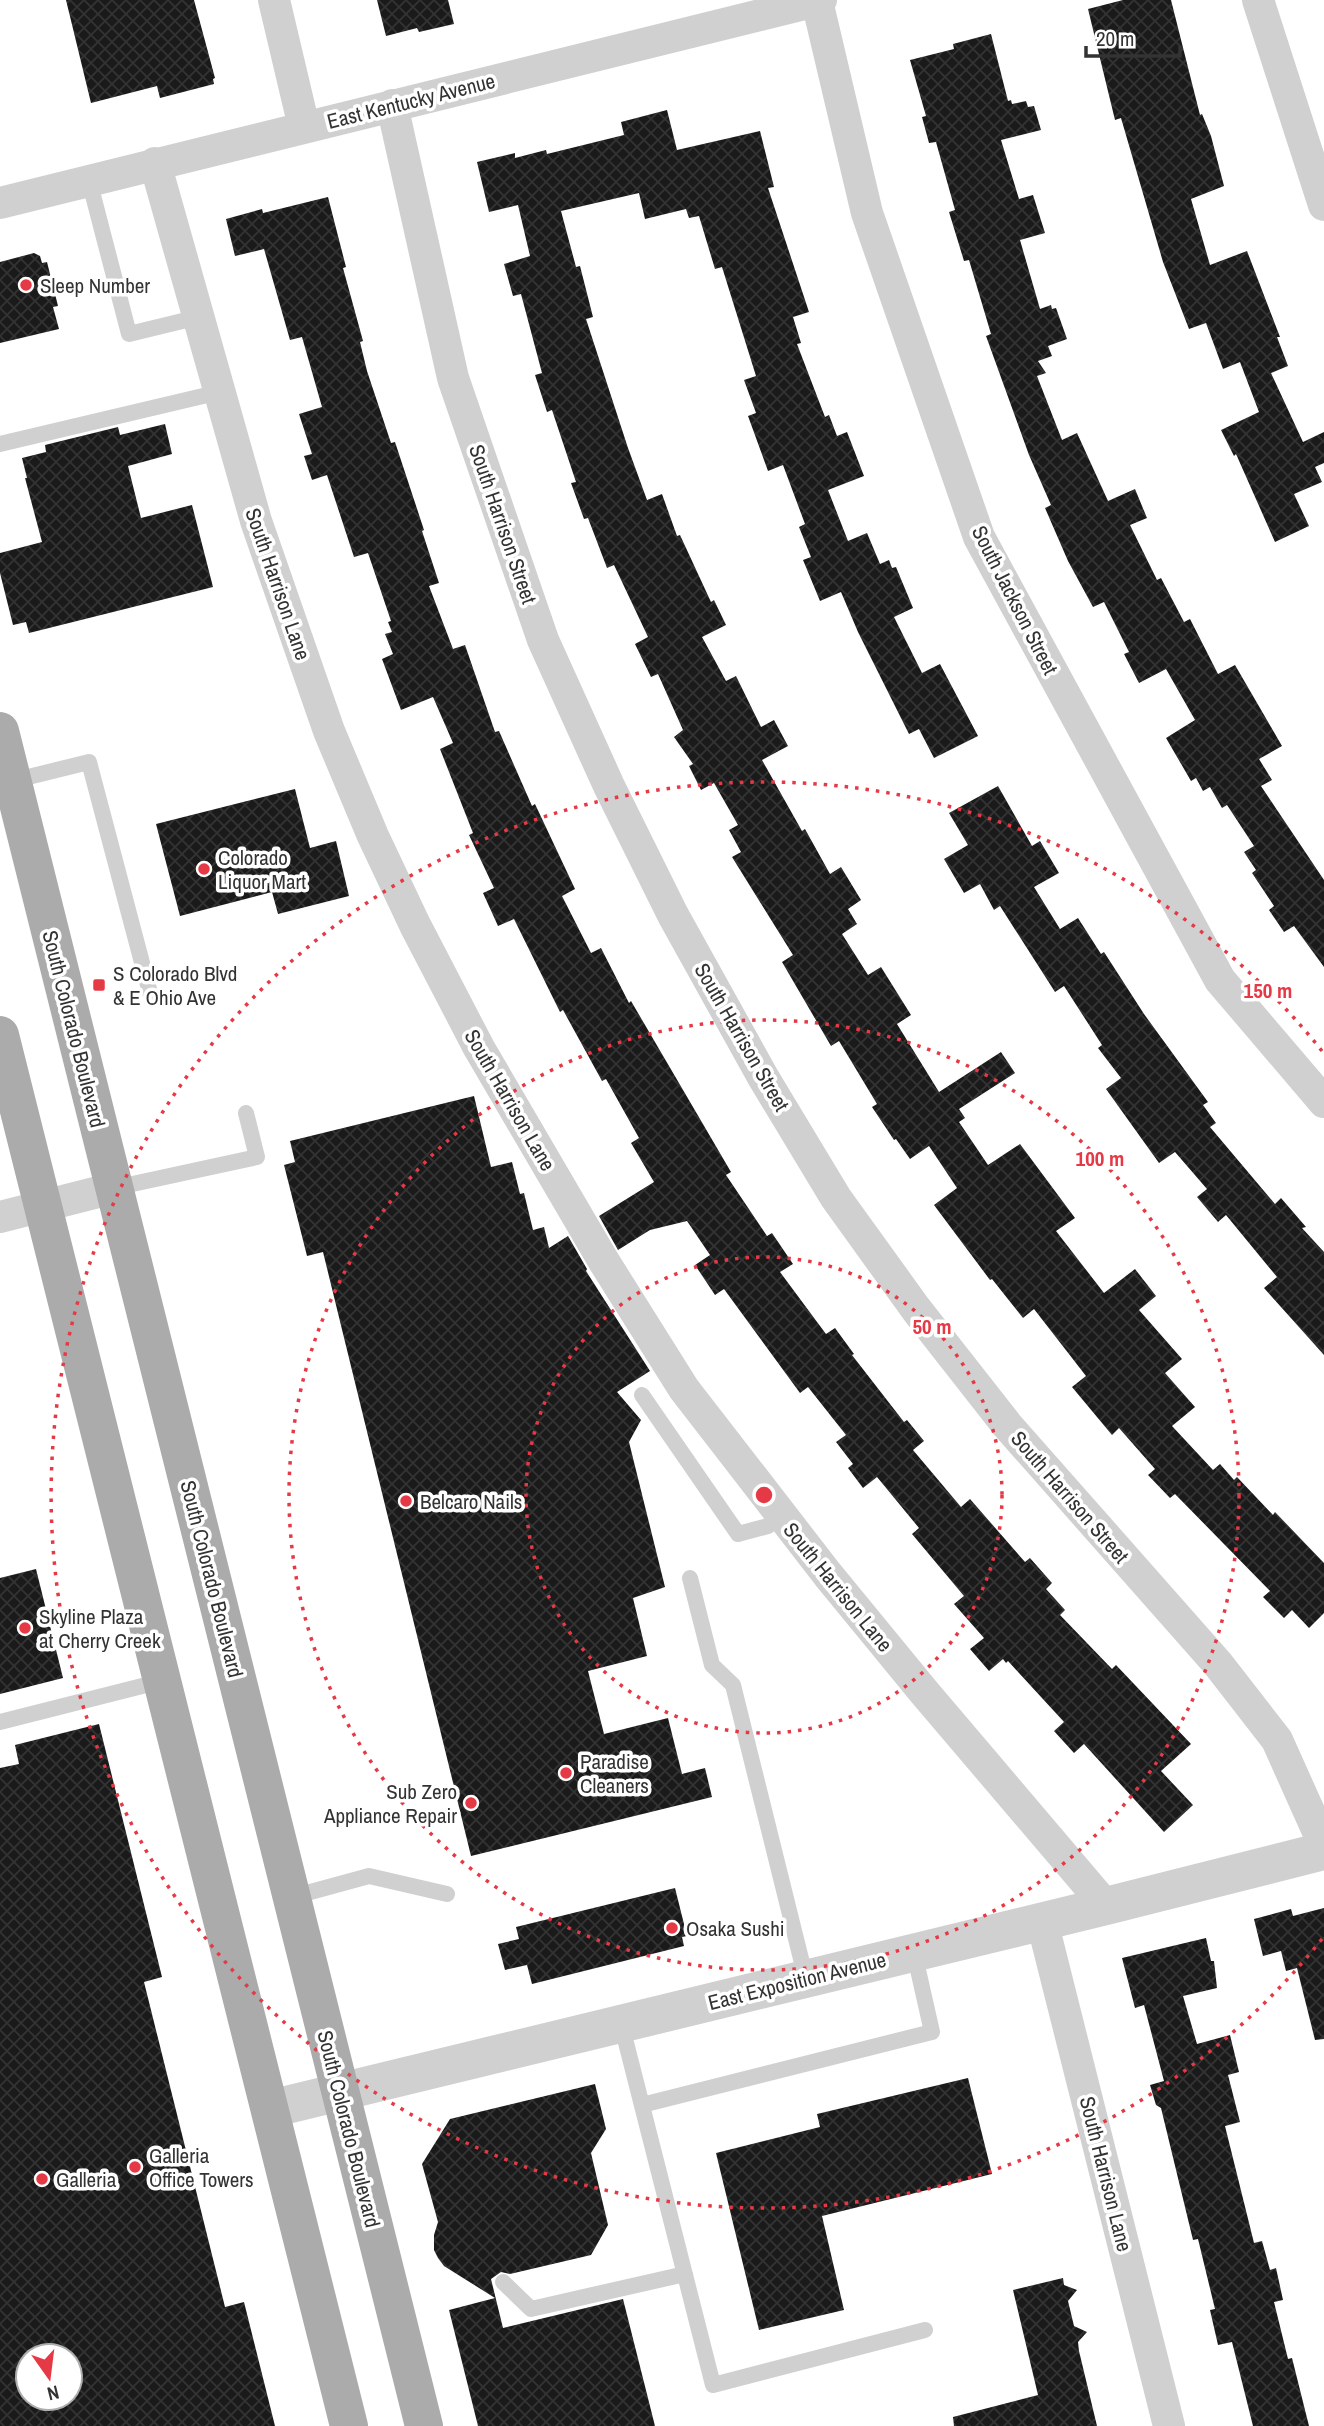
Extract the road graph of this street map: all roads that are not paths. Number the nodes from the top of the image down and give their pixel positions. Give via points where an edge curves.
1 (274, 0) edge
2 (1258, 0) edge
3 (819, 1) edge
4 (768, 6) edge
5 (392, 105) junction
6 (304, 127) junction
7 (156, 163) junction
8 (89, 180) junction
9 (0, 203) edge
10 (1324, 205) edge
11 (198, 317) junction
12 (220, 391) junction
13 (0, 444) edge
14 (0, 731) edge
15 (12, 781) junction
16 (150, 993) dead end
17 (0, 1035) edge
18 (1324, 1102) edge
19 (246, 1113) dead end
20 (114, 1188) junction
21 (43, 1206) junction
22 (0, 1217) edge
23 (642, 1395) dead end
24 (781, 1516) junction
25 (690, 1578) dead end
26 (162, 1681) junction
27 (0, 1721) edge
28 (1324, 1845) edge
29 (1324, 1851) edge
30 (447, 1894) dead end
31 (292, 1897) junction
32 (1106, 1906) junction
33 (1042, 1921) junction
34 (914, 1952) junction
35 (806, 1979) junction
36 (621, 2023) junction
37 (340, 2091) junction
38 (642, 2105) junction
39 (270, 2109) junction
40 (685, 2274) junction
41 (503, 2282) dead end
42 (925, 2330) dead end
43 (349, 2426) edge
44 (424, 2426) edge
45 (1168, 2426) edge

1 - 6 street
2 - 10 street
3 - 4 street, East Kentucky Avenue
3 - 18 street, South Jackson Street via 867,213 979,537 1220,980
4 - 5 street, East Kentucky Avenue
5 - 6 street, East Kentucky Avenue
5 - 28 street, South Harrison Street via 453,378 539,627 609,786 673,915 836,1198 1007,1425 1218,1664 1278,1740
6 - 7 street, East Kentucky Avenue
7 - 8 street, East Kentucky Avenue
7 - 11 street, South Harrison Lane
8 - 9 street, East Kentucky Avenue
8 - 11 lane via 129,334
11 - 12 street, South Harrison Lane
12 - 13 lane
12 - 24 street, South Harrison Lane via 256,521 330,731 427,951 603,1260 684,1389
14 - 15 main road, South Colorado Boulevard
15 - 16 lane via 89,762
15 - 20 main road, South Colorado Boulevard
17 - 21 main road
19 - 20 lane via 257,1157
20 - 21 street
20 - 31 main road, South Colorado Boulevard
21 - 22 street
21 - 26 main road
23 - 24 lane via 738,1534 768,1526
24 - 32 street, South Harrison Lane
25 - 35 lane via 712,1665 733,1685
26 - 27 lane
26 - 39 main road
29 - 32 street, East Exposition Avenue
30 - 31 lane via 369,1877
31 - 37 main road, South Colorado Boulevard
32 - 33 street, East Exposition Avenue
33 - 34 street, East Exposition Avenue
33 - 45 street, South Harrison Lane
34 - 35 street, East Exposition Avenue
34 - 38 lane via 932,2032
35 - 36 street, East Exposition Avenue
36 - 37 street, East Exposition Avenue
36 - 38 lane
37 - 39 street, East Exposition Avenue
37 - 44 main road, South Colorado Boulevard
38 - 40 lane
39 - 43 main road
40 - 41 lane via 531,2309
40 - 42 lane via 713,2385

